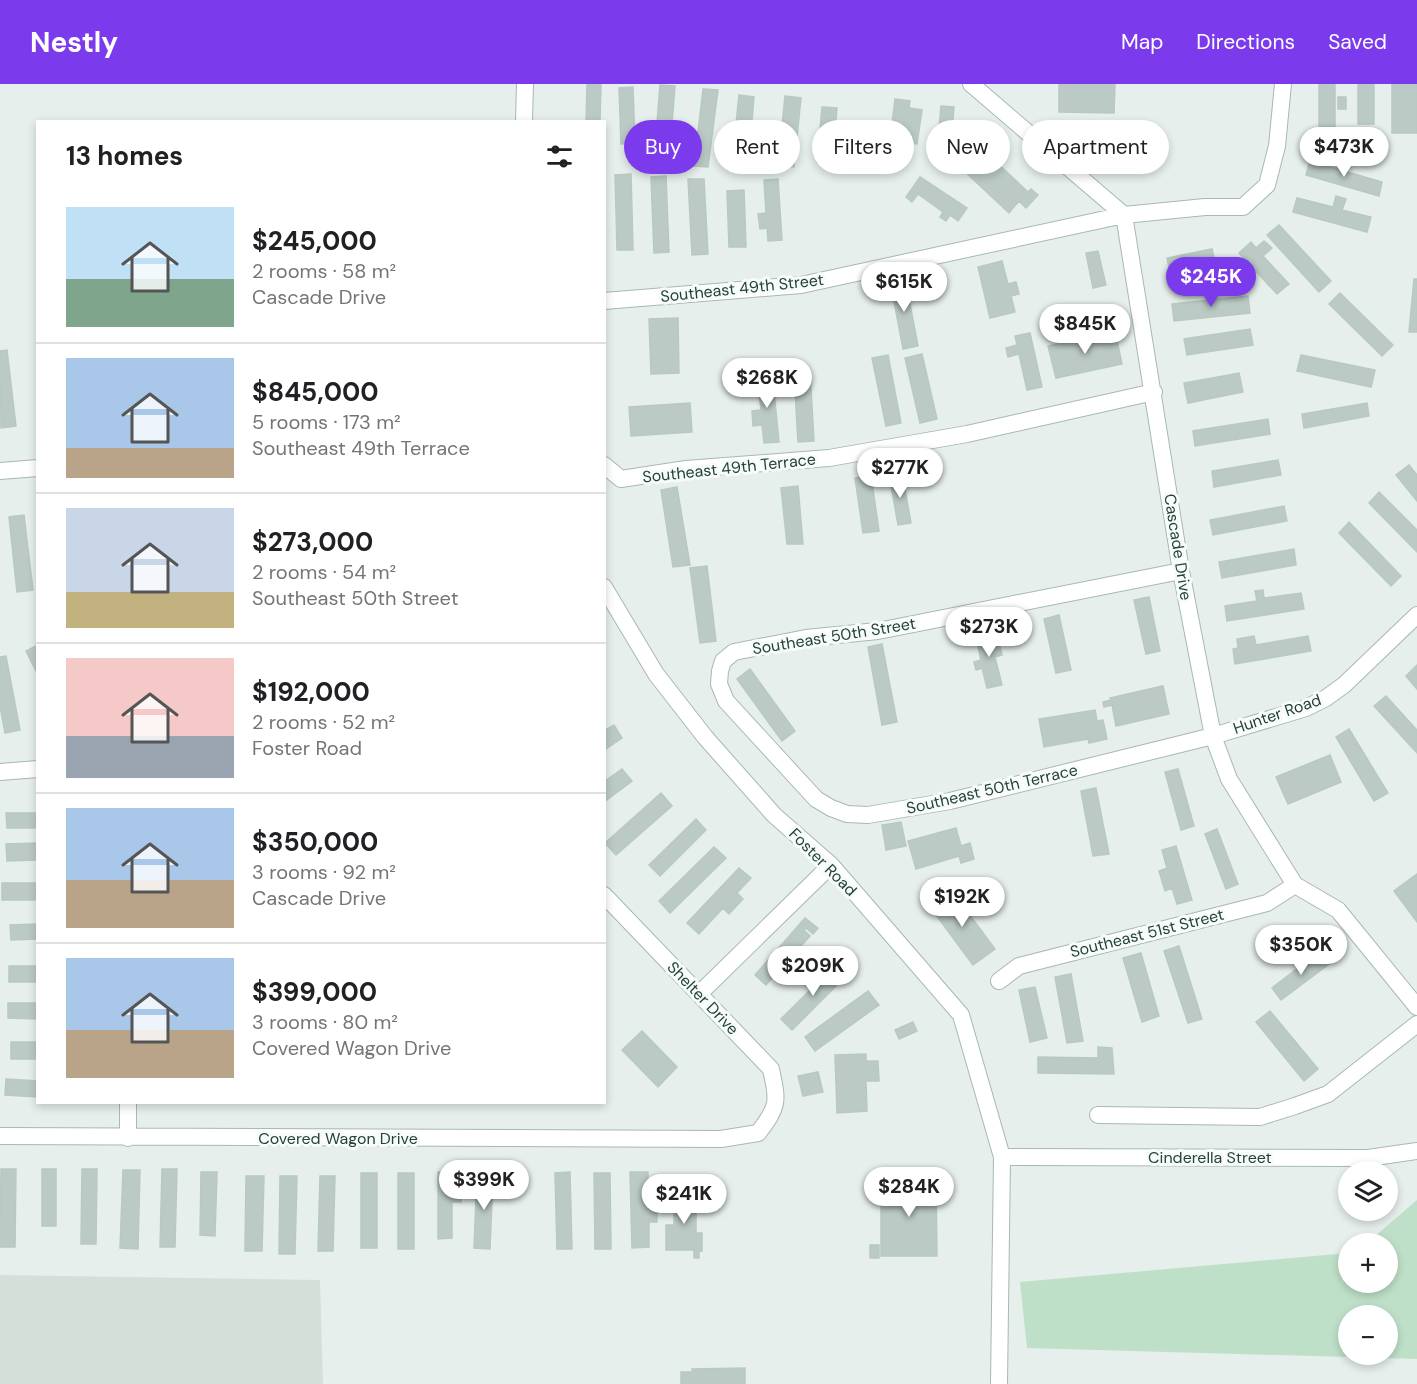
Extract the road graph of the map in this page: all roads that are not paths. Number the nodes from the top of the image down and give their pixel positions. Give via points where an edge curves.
1 (525, 84) edge
2 (971, 84) edge
3 (1283, 84) edge
4 (524, 120) edge
5 (1124, 215) junction
6 (606, 301) edge
7 (1154, 392) junction
8 (606, 467) edge
9 (36, 468) edge
10 (0, 471) edge
11 (1181, 571) junction
12 (606, 590) edge
13 (1417, 615) edge
14 (734, 652) joint
15 (1213, 736) junction
16 (36, 769) edge
17 (0, 772) edge
18 (831, 865) junction
19 (1295, 885) junction
20 (606, 897) edge
21 (999, 981) dead end
22 (699, 994) junction
23 (1417, 1007) edge
24 (1417, 1024) edge
25 (128, 1104) edge
26 (773, 1113) joint
27 (1098, 1115) dead end
28 (0, 1136) edge
29 (128, 1138) junction
30 (1417, 1151) edge
31 (1002, 1157) junction
32 (999, 1384) edge

1 - 4 street
2 - 5 street
3 - 5 street, Southeast 49th Street via 1277,146 1267,185 1242,207
5 - 6 street, Southeast 49th Street via 801,285
5 - 7 street, Cascade Drive
7 - 8 street, Southeast 49th Terrace via 967,434 829,458 686,469 621,479
7 - 11 street, Cascade Drive
9 - 10 street
11 - 14 street, Southeast 50th Street via 878,631 806,638
11 - 15 street, Cascade Drive
12 - 18 street, Foster Road via 656,674 705,737 774,815
13 - 15 street, Hunter Road via 1326,698 1306,708
14 - 15 street, Southeast 50th Terrace via 723,661 720,671 719,684 726,701 816,799 847,814 868,815 950,801
15 - 19 street, Cascade Drive via 1229,779
16 - 17 street
18 - 22 street
18 - 31 street, Foster Road via 961,1015
19 - 21 street, Southeast 51st Street via 1267,903 1019,966
19 - 23 street, Cascade Drive via 1338,910
20 - 22 street, Shelter Drive
22 - 26 street, Shelter Drive via 771,1069 776,1096
24 - 27 street via 1328,1094 1268,1114
25 - 29 street
26 - 29 street, Covered Wagon Drive via 758,1133 721,1139
28 - 29 street, Covered Wagon Drive
30 - 31 street, Cinderella Street via 1368,1158
31 - 32 street, Foster Road

